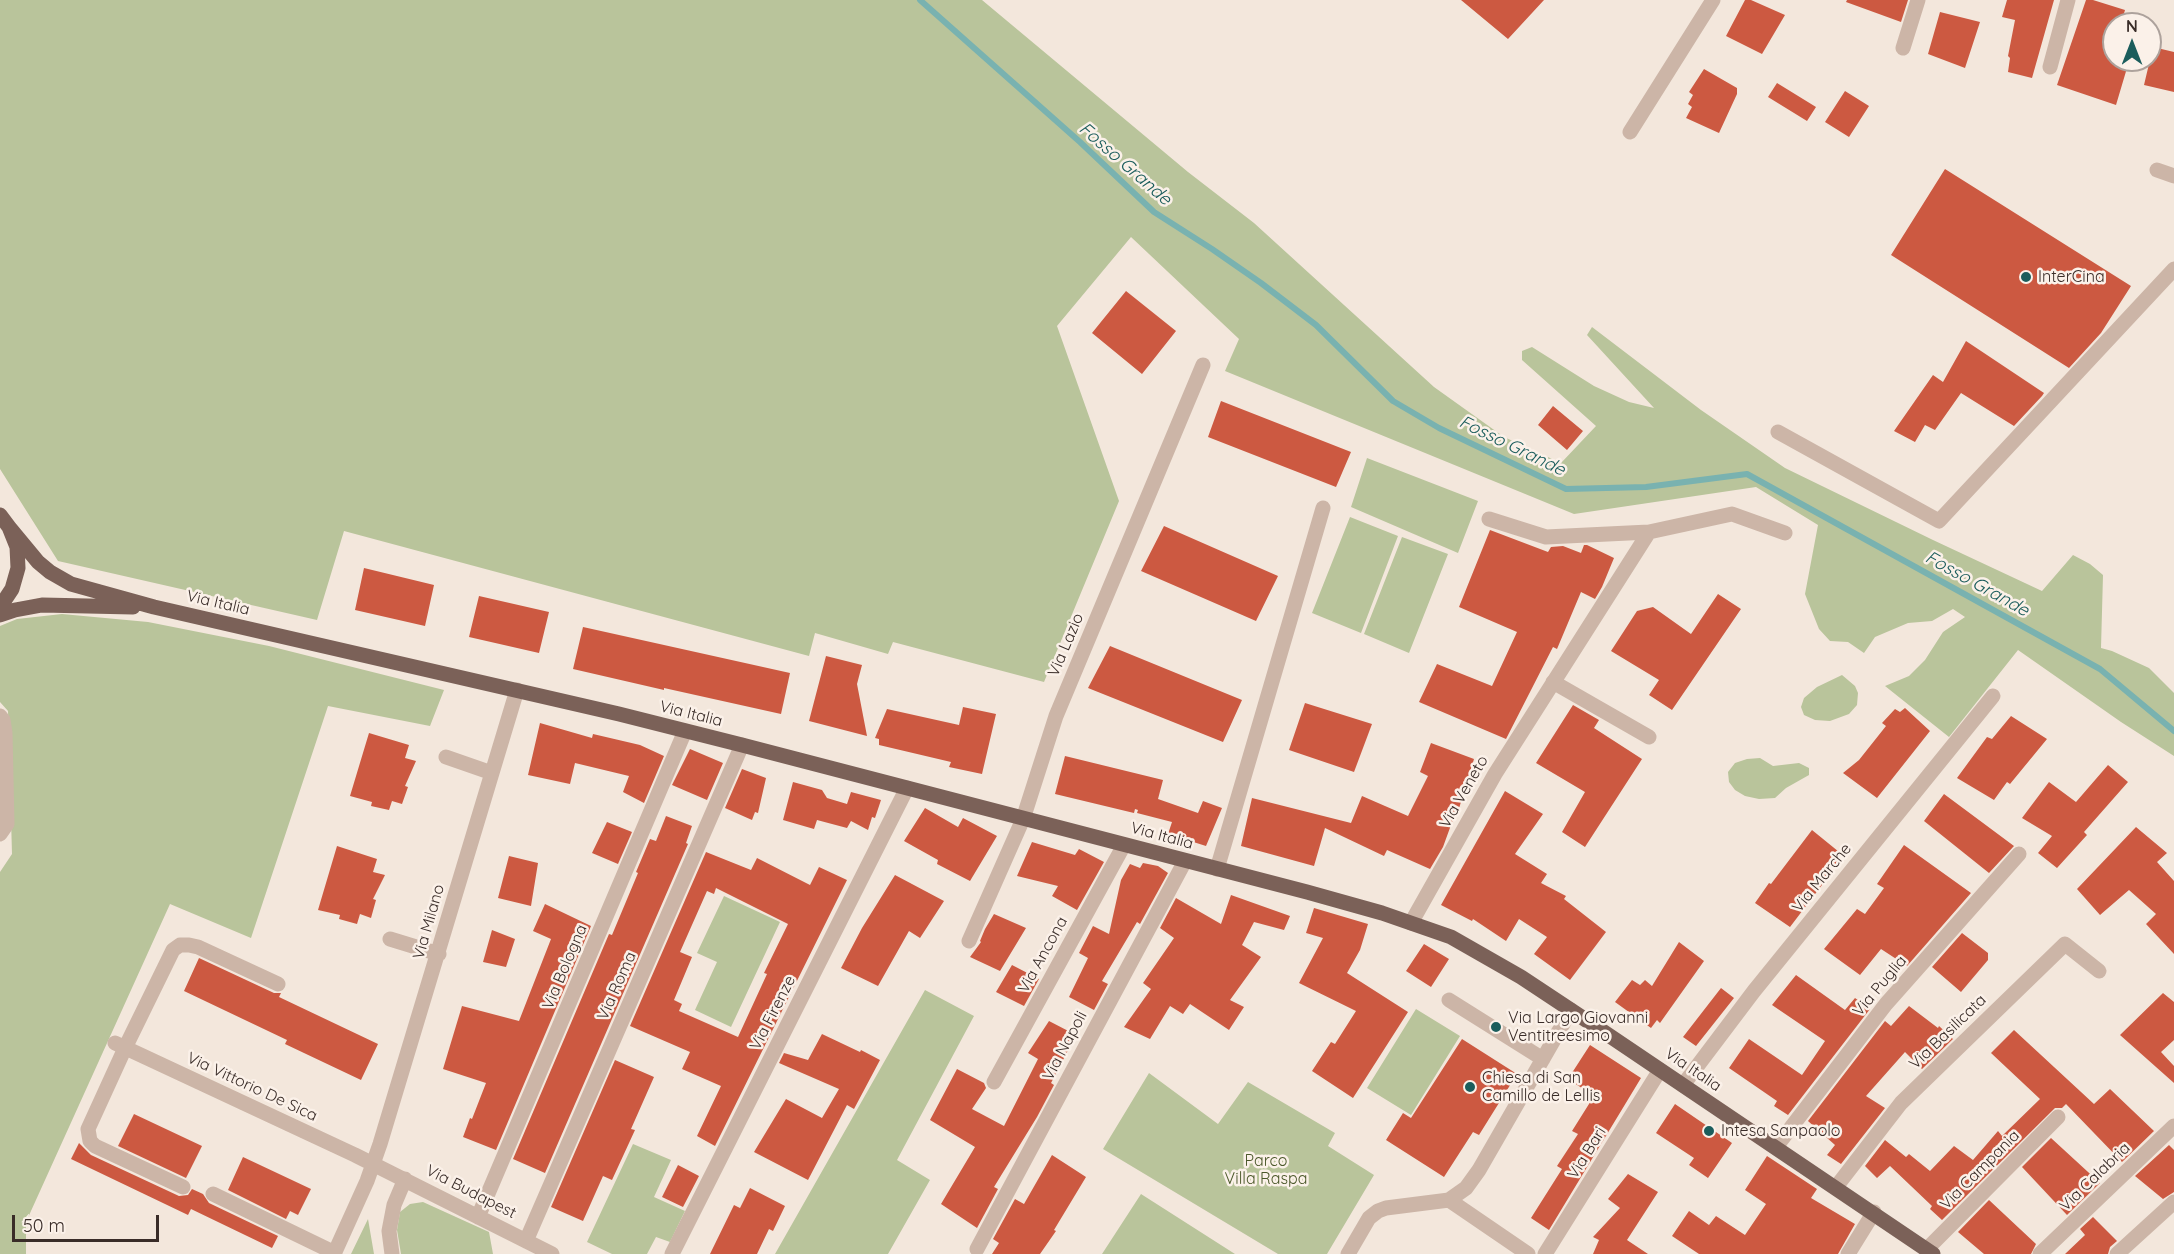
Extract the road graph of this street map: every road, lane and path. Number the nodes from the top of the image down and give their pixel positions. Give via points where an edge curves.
1 (1713, 0) edge
2 (1918, 0) edge
3 (2068, 0) edge
4 (1903, 48) dead end
5 (2050, 67) dead end
6 (1630, 132) dead end
7 (2157, 170) dead end
8 (2174, 176) edge
9 (2174, 269) edge
10 (2168, 287) edge
11 (1203, 365) dead end
12 (1778, 432) dead end
13 (1323, 508) dead end
14 (1489, 519) dead end
15 (5, 521) edge
16 (1648, 532) junction
17 (1785, 533) dead end
18 (0, 607) edge
19 (154, 607) junction
20 (0, 615) edge
21 (1553, 682) junction
22 (518, 690) junction
23 (1993, 696) dead end
24 (0, 716) edge
25 (685, 731) junction
26 (1649, 737) dead end
27 (742, 745) junction
28 (446, 757) dead end
29 (492, 772) junction
30 (907, 788) junction
31 (1023, 819) junction
32 (0, 834) edge
33 (1124, 845) junction
34 (2019, 854) dead end
35 (1185, 861) junction
36 (1217, 869) junction
37 (1411, 923) junction
38 (390, 939) dead end
39 (969, 941) dead end
40 (438, 954) junction
41 (2099, 971) dead end
42 (278, 984) dead end
43 (1449, 1000) dead end
44 (1571, 1010) junction
45 (120, 1046) junction
46 (1543, 1059) junction
47 (1660, 1070) junction
48 (994, 1082) dead end
49 (1683, 1085) junction
50 (2058, 1117) dead end
51 (2174, 1126) edge
52 (1776, 1147) junction
53 (373, 1164) junction
54 (405, 1179) junction
55 (183, 1187) dead end
56 (1836, 1187) junction
57 (213, 1194) dead end
58 (1449, 1200) junction
59 (2174, 1202) edge
60 (1874, 1212) junction
61 (478, 1216) junction
62 (526, 1241) junction
63 (977, 1249) dead end
64 (1930, 1251) edge
65 (335, 1253) edge
66 (392, 1254) edge
67 (552, 1254) edge
68 (672, 1254) edge
69 (1348, 1254) edge
70 (1528, 1254) edge
71 (1545, 1254) edge
72 (1848, 1254) edge
73 (2040, 1254) edge
74 (2117, 1254) edge

1 - 6 street
2 - 4 street
3 - 5 street
7 - 8 street
9 - 10 street
10 - 12 street via 1939,521
11 - 31 street, Via Lazio via 1056,716
13 - 36 street
14 - 16 street via 1546,537
15 - 18 main road via 17,547 18,568 12,589
15 - 19 main road, Via Italia via 50,572 71,584
16 - 17 street via 1732,514
16 - 21 street, Via Veneto
19 - 20 main road, Via Italia via 42,605
19 - 22 main road, Via Italia
21 - 26 street
21 - 37 street, Via Veneto via 1495,774
22 - 25 main road, Via Italia
22 - 29 street, Via Milano
23 - 49 street, Via Marche via 1754,991
24 - 32 street via 5,733 7,824
25 - 27 main road, Via Italia
25 - 61 street, Via Bologna
27 - 30 main road, Via Italia
27 - 62 street, Via Roma
28 - 29 street
29 - 40 street, Via Milano
30 - 31 main road, Via Italia
30 - 68 street, Via Firenze
31 - 33 main road, Via Italia
31 - 39 street, Via Lazio
33 - 35 main road, Via Italia
33 - 48 street, Via Ancona
34 - 52 street, Via Puglia via 1886,1004
35 - 36 main road, Via Italia
35 - 63 street, Via Napoli
36 - 37 main road, Via Italia
37 - 44 main road, Via Italia via 1451,937 1486,956
38 - 40 street
40 - 53 street, Via Milano
41 - 56 street, Via Basilicata via 2065,944 1901,1103
42 - 45 street via 198,947 180,945 173,950
43 - 46 street
44 - 46 street
44 - 47 main road, Via Italia
45 - 53 street, Via Vittorio De Sica
45 - 55 street via 88,1129 90,1141
46 - 58 street via 1479,1170 1466,1188
47 - 49 main road, Via Italia
47 - 71 street, Via Bari
49 - 52 main road, Via Italia
50 - 64 street, Via Campania
51 - 73 street, Via Calabria
52 - 56 main road, Via Italia
53 - 54 street, Via Budapest
53 - 65 street, Via Milano
54 - 61 street, Via Budapest
54 - 66 street via 389,1231
56 - 60 main road, Via Italia
57 - 65 street
58 - 69 street via 1378,1211 1369,1218
58 - 70 street
59 - 74 street
60 - 64 main road, Via Italia
60 - 72 street
61 - 62 street, Via Budapest
62 - 67 street, Via Budapest

